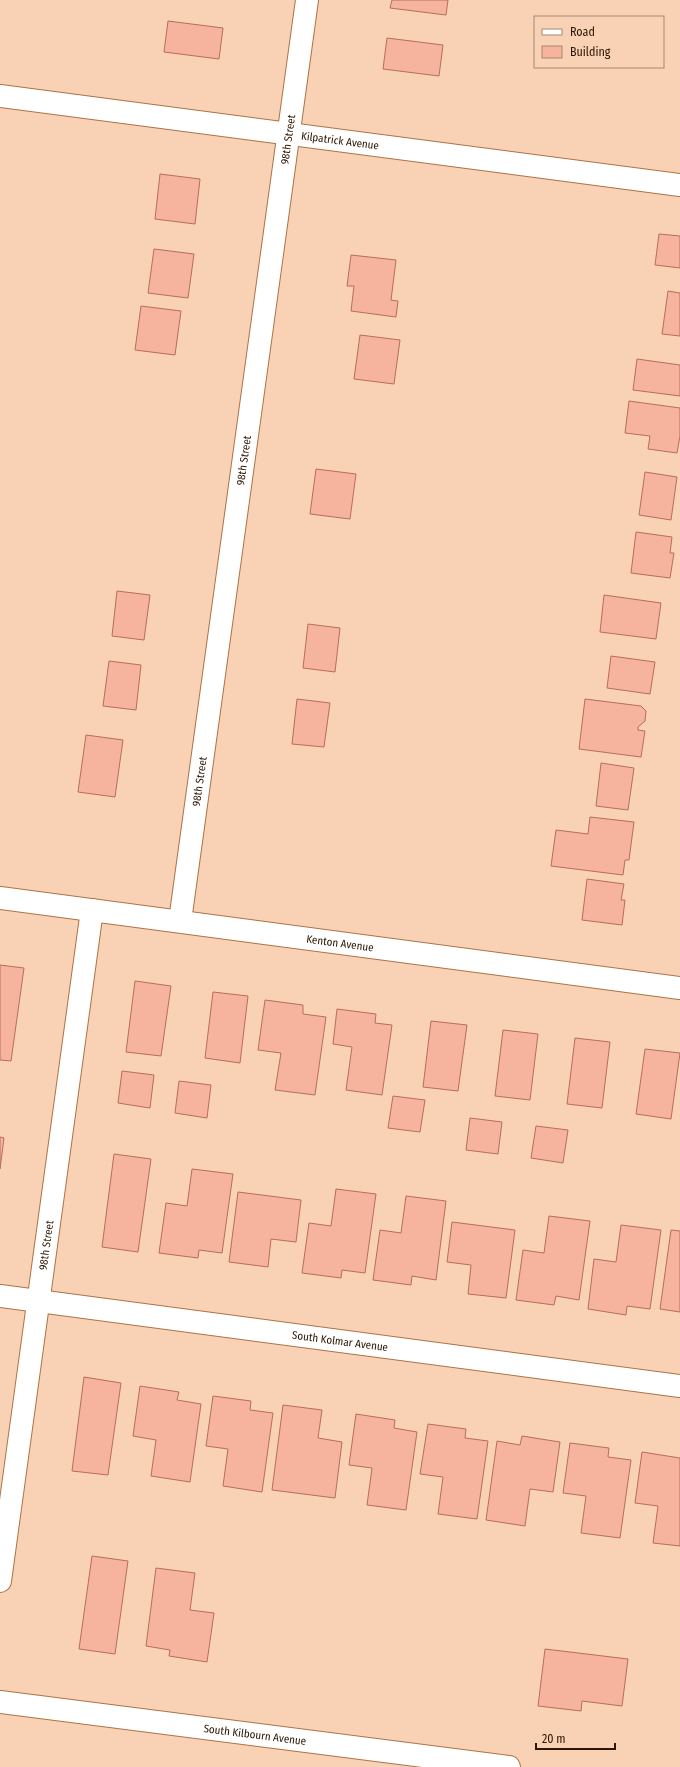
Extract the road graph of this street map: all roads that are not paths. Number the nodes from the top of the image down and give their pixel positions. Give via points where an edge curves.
1 (306, 0) edge
2 (0, 96) edge
3 (287, 134) junction
4 (680, 185) edge
5 (0, 898) edge
6 (92, 910) junction
7 (180, 921) junction
8 (680, 985) edge
9 (0, 1296) edge
10 (40, 1301) junction
11 (680, 1386) edge
12 (0, 1581) edge
13 (0, 1702) edge
14 (509, 1767) edge

1 - 3 street, 98th Street
2 - 3 street, Kilpatrick Avenue
3 - 4 street, Kilpatrick Avenue
3 - 7 street, 98th Street
5 - 6 street, Kenton Avenue
6 - 7 street, Kenton Avenue
6 - 10 street, 98th Street
7 - 8 street, Kenton Avenue
9 - 10 street, South Kolmar Avenue
10 - 11 street, South Kolmar Avenue
10 - 12 street, 98th Street
13 - 14 street, South Kilbourn Avenue

